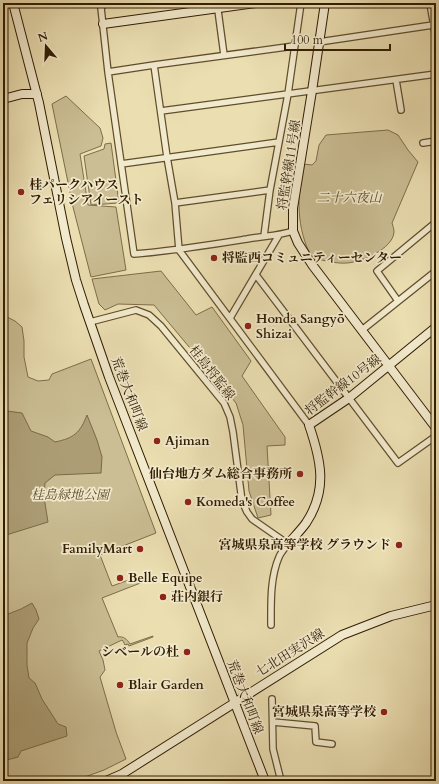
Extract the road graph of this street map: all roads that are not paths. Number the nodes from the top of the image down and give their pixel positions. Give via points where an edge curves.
1 (13, 3) edge
2 (105, 3) edge
3 (256, 3) edge
4 (301, 3) edge
5 (325, 3) edge
6 (430, 3) edge
7 (217, 6) edge
8 (103, 24) junction
9 (433, 25) junction
10 (436, 39) edge
11 (319, 42) junction
12 (294, 46) junction
13 (224, 55) junction
14 (154, 64) junction
15 (108, 72) junction
16 (436, 74) edge
17 (396, 80) junction
18 (312, 91) junction
19 (37, 94) junction
20 (288, 94) junction
21 (3, 99) edge
22 (401, 110) dead end
23 (161, 111) junction
24 (436, 141) edge
25 (279, 142) junction
26 (423, 143) dead end
27 (167, 157) junction
28 (121, 164) junction
29 (270, 190) junction
30 (175, 203) junction
31 (436, 222) edge
32 (293, 231) junction
33 (279, 235) junction
34 (264, 236) junction
35 (179, 250) junction
36 (436, 271) edge
37 (256, 275) junction
38 (398, 301) junction
39 (230, 318) junction
40 (90, 322) junction
41 (436, 327) edge
42 (362, 330) junction
43 (389, 366) junction
44 (349, 398) junction
45 (309, 425) junction
46 (436, 428) edge
47 (436, 436) edge
48 (288, 544) junction
49 (436, 605) edge
50 (271, 626) dead end
51 (272, 698) dead end
52 (235, 703) junction
53 (273, 722) junction
54 (332, 744) dead end
55 (106, 781) edge
56 (265, 781) edge
57 (281, 781) edge

1 - 19 street, 荒巻大和町線
2 - 8 street via 101,8
3 - 7 street
4 - 12 street
5 - 11 street, 将監幹線11号線
6 - 9 street
7 - 8 street
7 - 13 street
8 - 15 street
9 - 10 street
9 - 11 street
11 - 18 street, 将監幹線11号線
12 - 13 street
12 - 20 street
13 - 14 street
14 - 15 street
14 - 23 street
15 - 28 street
16 - 17 street
17 - 18 street
17 - 22 street
18 - 20 street
18 - 32 street, 将監幹線11号線 via 293,208
19 - 21 street via 22,94
19 - 40 street, 荒巻大和町線 via 76,280
20 - 23 street
20 - 25 street
23 - 27 street
24 - 26 street
25 - 27 street
25 - 29 street
27 - 28 street
27 - 30 street
28 - 35 street via 134,254
29 - 30 street
29 - 34 street
30 - 35 street
31 - 38 street via 377,271
32 - 33 street
32 - 42 street, 将監幹線11号線 via 313,266
33 - 34 street
33 - 37 street
34 - 35 street
35 - 39 street
36 - 38 street
37 - 39 street
37 - 44 street
38 - 42 street
39 - 45 street
40 - 48 street, 桂島将監線 via 136,310 149,315 161,326 224,403 230,417 242,500 247,512 252,519
40 - 52 street, 荒巻大和町線 via 109,378
41 - 43 street, 将監幹線10号線
42 - 43 street, 将監幹線11号線
43 - 44 street, 将監幹線10号線
43 - 46 street, 将監幹線11号線
44 - 45 street, 将監幹線10号線
44 - 47 street via 398,463
45 - 48 street, 将監幹線10号線 via 321,471 320,491 314,510
48 - 50 street via 280,556 275,571
49 - 52 street, 七北田実沢線 via 391,616 342,635
51 - 53 street
52 - 55 street, 七北田実沢線 via 122,774
52 - 56 street, 荒巻大和町線
53 - 54 street via 315,726 316,742
53 - 57 street via 273,749

